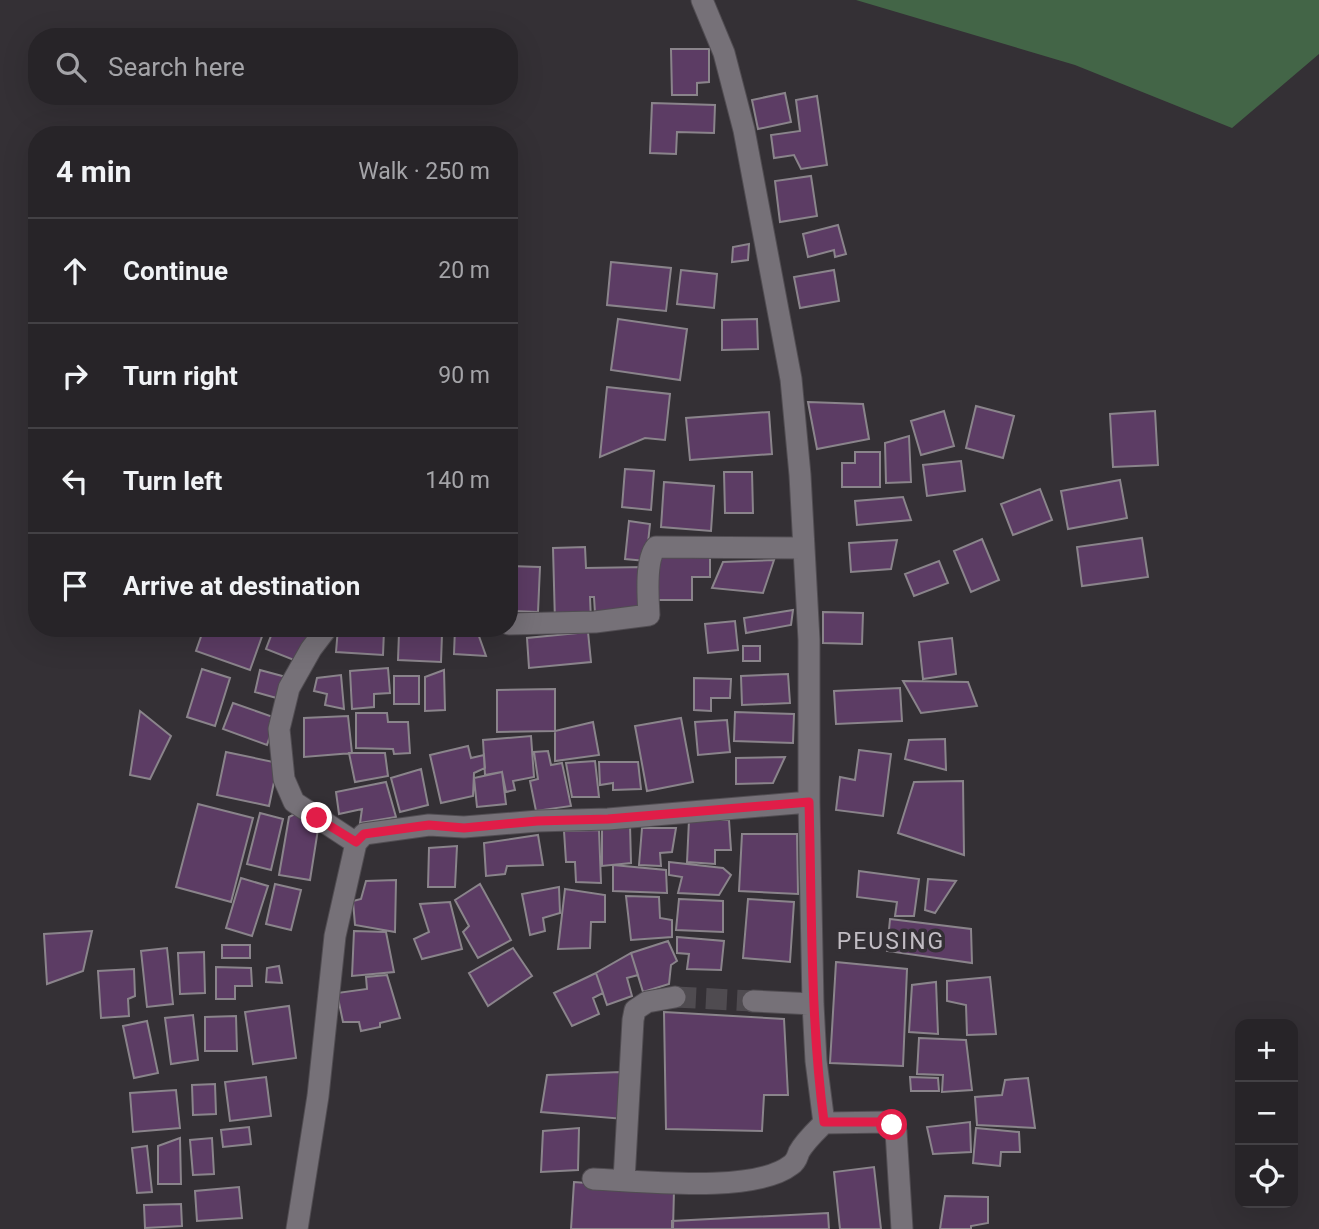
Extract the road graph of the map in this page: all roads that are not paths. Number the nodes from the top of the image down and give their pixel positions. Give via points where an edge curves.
1 (702, 0) edge
2 (804, 548) junction
3 (518, 624) edge
4 (320, 637) edge
5 (809, 802) junction
6 (356, 842) junction
7 (675, 997) tunnel mouth
8 (753, 1001) tunnel mouth
9 (813, 1004) junction
10 (824, 1122) junction
11 (593, 1179) dead end
12 (624, 1180) junction
13 (297, 1229) edge
14 (902, 1229) edge

1 - 2 street via 724,53 744,130 773,277 791,379
2 - 3 street via 656,547 649,568 649,615
2 - 5 street
4 - 6 street via 289,688 279,729 284,779 294,802
5 - 6 street via 464,828 429,825 364,834
5 - 9 street
6 - 13 street via 335,936 318,1096
7 - 12 street via 647,1002 635,1010
8 - 9 street
9 - 10 street
10 - 12 street via 791,1166 772,1176 736,1182
10 - 14 street via 892,1125
11 - 12 street

